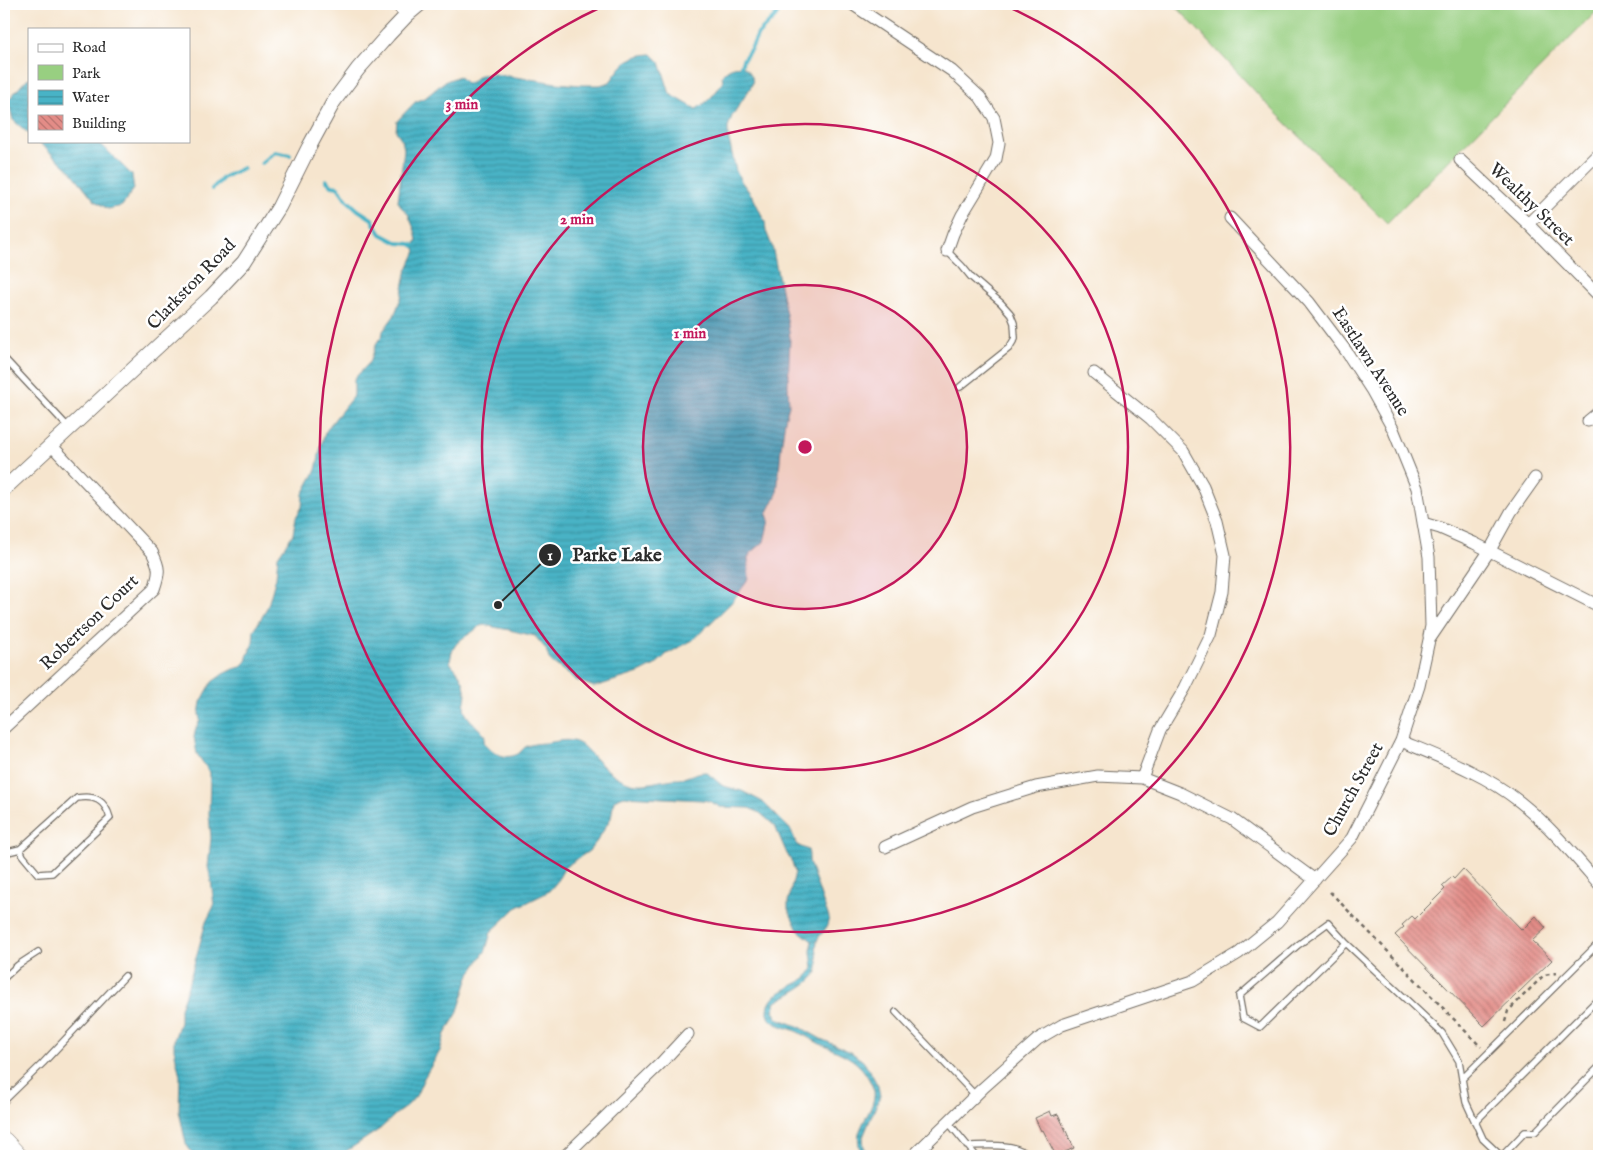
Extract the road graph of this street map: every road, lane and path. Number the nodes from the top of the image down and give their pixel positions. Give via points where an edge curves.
1 (396, 4) edge
2 (420, 4) edge
3 (852, 4) edge
4 (407, 15) junction
5 (1599, 153) edge
6 (1460, 160) dead end
7 (1230, 218) dead end
8 (1528, 224) junction
9 (947, 251) joint
10 (1599, 296) edge
11 (4, 358) edge
12 (1094, 373) dead end
13 (960, 387) dead end
14 (1599, 412) edge
15 (1588, 421) dead end
16 (70, 429) junction
17 (52, 446) junction
18 (1535, 478) dead end
19 (4, 489) edge
20 (1423, 523) junction
21 (1490, 550) junction
22 (1599, 606) edge
23 (1429, 640) junction
24 (4, 728) edge
25 (1401, 741) junction
26 (1142, 778) junction
27 (885, 847) dead end
28 (20, 849) junction
29 (4, 853) edge
30 (1316, 880) junction
31 (1599, 884) edge
32 (1330, 892) dead end
33 (1346, 943) junction
34 (1599, 945) edge
35 (38, 952) dead end
36 (1561, 972) dead end
37 (125, 976) dead end
38 (4, 978) edge
39 (1599, 998) edge
40 (896, 1012) dead end
41 (1503, 1029) dead end
42 (688, 1034) dead end
43 (1483, 1049) dead end
44 (1599, 1067) edge
45 (1462, 1078) junction
46 (976, 1096) junction
47 (4, 1101) edge
48 (948, 1122) junction
49 (1475, 1122) junction
50 (4, 1141) edge
51 (967, 1146) junction
52 (18, 1156) edge
53 (565, 1156) edge
54 (913, 1156) edge
55 (976, 1156) edge
56 (1028, 1156) edge
57 (1501, 1156) edge

1 - 4 street
2 - 4 street, Clarkston Road
3 - 9 street via 952,71 980,98 994,118 999,143 996,159 962,215
4 - 16 street, Clarkston Road via 334,101 278,208 244,262
5 - 8 street
6 - 8 street, Wealthy Street
7 - 20 street, Eastlawn Avenue via 1310,302 1372,391 1393,429 1417,488
8 - 10 street, Wealthy Street
9 - 13 lane via 1010,312 1014,323 1015,338 1009,348
11 - 16 lane
12 - 26 street via 1183,451 1217,520 1225,555 1222,592 1211,635 1186,688 1160,730
14 - 15 street
16 - 17 street, Clarkston Road
17 - 19 street, Clarkston Road
17 - 24 street, Robertson Court via 152,552 159,574 154,590
18 - 21 street, Church Street
20 - 21 street
20 - 23 street, Eastlawn Avenue via 1429,557 1432,626
21 - 22 street
21 - 23 street, Church Street
23 - 25 street, Church Street via 1419,686
25 - 30 street, Church Street via 1352,838
25 - 31 street via 1484,778 1519,801 1549,828
26 - 27 street via 1098,776 1036,787 972,807
26 - 30 street via 1232,819
28 - 28 lane via 78,798 89,796 108,809 110,818 52,873 38,874
28 - 29 lane
30 - 46 street, Church Street via 1278,922 1239,954 1193,981 1062,1025 1038,1039
32 - 43 path
33 - 33 lane via 1328,923 1239,996 1243,1018 1260,1027
33 - 45 lane via 1442,1033 1459,1061
34 - 45 lane
35 - 38 lane
36 - 41 path via 1544,975 1508,1012
37 - 47 lane
39 - 49 lane
40 - 46 lane
42 - 53 street
44 - 57 lane via 1536,1132 1525,1132
45 - 49 lane via 1466,1102
46 - 48 street, Church Street
48 - 51 lane
48 - 54 street, Church Street
49 - 57 lane via 1483,1139
50 - 52 main road
51 - 55 lane
51 - 56 lane via 998,1145

